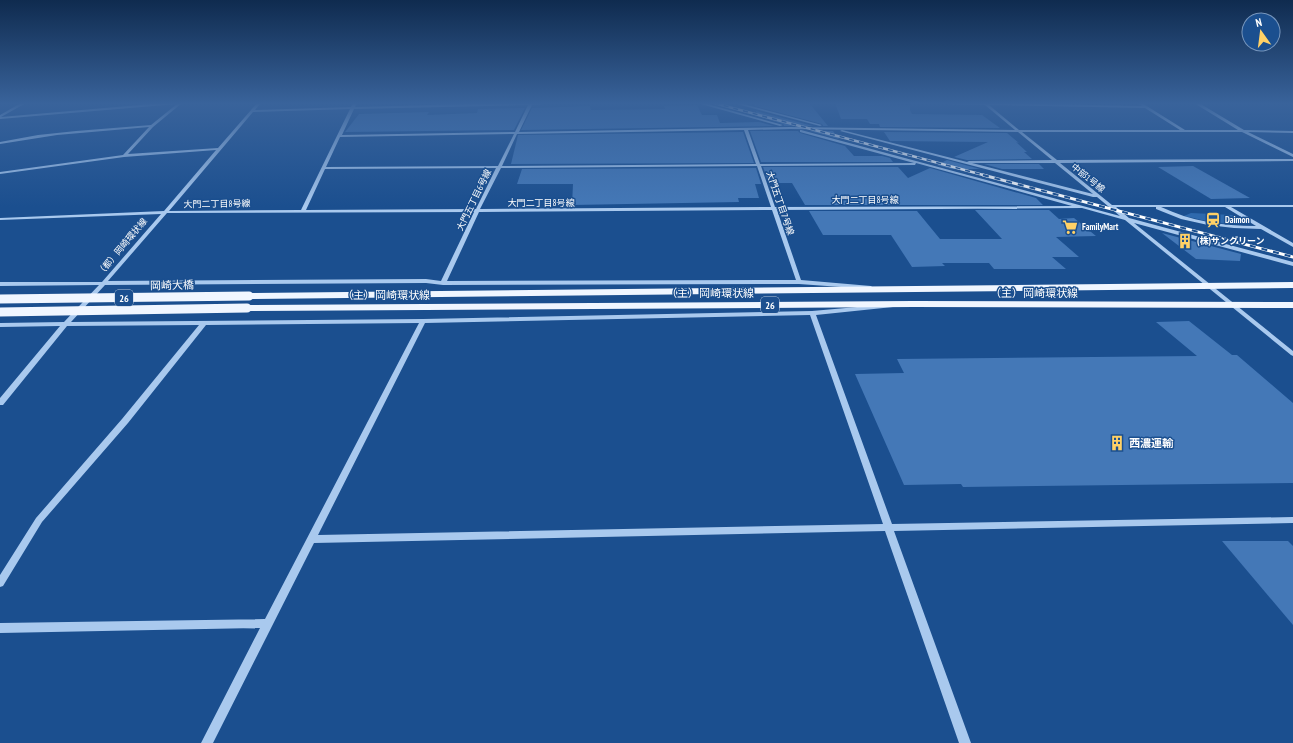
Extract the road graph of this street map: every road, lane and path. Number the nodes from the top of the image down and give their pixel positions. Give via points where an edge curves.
1 (28, 138) edge
2 (141, 138) edge
3 (229, 138) edge
4 (339, 138) edge
5 (513, 138) edge
6 (749, 138) edge
7 (826, 138) edge
8 (867, 138) edge
9 (1026, 138) edge
10 (1258, 138) edge
11 (0, 143) edge
12 (219, 149) junction
13 (124, 156) junction
14 (1293, 156) edge
15 (1293, 160) edge
16 (958, 162) junction
17 (1055, 162) junction
18 (924, 164) junction
19 (759, 165) junction
20 (500, 166) junction
21 (324, 168) junction
22 (0, 173) edge
23 (1098, 197) junction
24 (1110, 206) junction
25 (1293, 206) edge
26 (1082, 207) junction
27 (1156, 207) junction
28 (1227, 207) junction
29 (774, 209) junction
30 (303, 211) junction
31 (477, 211) junction
32 (164, 212) junction
33 (0, 219) edge
34 (1126, 219) junction
35 (1261, 228) junction
36 (1293, 245) edge
37 (1293, 264) edge
38 (798, 282) junction
39 (104, 283) junction
40 (443, 283) junction
41 (0, 284) edge
42 (1293, 285) edge
43 (1208, 286) junction
44 (911, 290) junction
45 (249, 296) joint
46 (0, 299) edge
47 (913, 304) junction
48 (1293, 305) edge
49 (1233, 306) junction
50 (0, 312) edge
51 (812, 313) junction
52 (423, 321) junction
53 (204, 323) junction
54 (0, 325) edge
55 (65, 325) junction
56 (1293, 354) edge
57 (0, 404) edge
58 (1293, 520) edge
59 (889, 528) junction
60 (312, 539) junction
61 (0, 583) edge
62 (269, 623) junction
63 (0, 628) edge
64 (207, 743) edge
65 (966, 743) edge

1 - 11 street
2 - 13 street
3 - 12 street, （都）岡崎環状線
4 - 21 street
5 - 20 street, 大門五丁目6号線
6 - 19 street, 大門五丁目7号線
7 - 18 street
8 - 16 street
9 - 17 street, 中部1号線
10 - 14 street
12 - 13 street
12 - 32 street, （都）岡崎環状線
13 - 22 street
15 - 17 street
16 - 17 street
16 - 23 street
17 - 23 street, 中部1号線
18 - 19 street
18 - 26 street
19 - 20 street
19 - 29 street, 大門五丁目7号線
20 - 21 street
20 - 31 street, 大門五丁目6号線
21 - 30 street
23 - 24 street, 中部1号線
24 - 27 street
24 - 34 street, 中部1号線
25 - 28 street
26 - 29 street, 大門二丁目8号線
26 - 34 street
27 - 28 street
27 - 35 street via 1214,226
28 - 35 street
29 - 31 street, 大門二丁目8号線
29 - 38 street, 大門五丁目7号線
30 - 31 street, 大門二丁目8号線
30 - 32 street, 大門二丁目8号線
31 - 40 street, 大門五丁目6号線
32 - 33 street, 大門二丁目8号線
32 - 39 street, （都）岡崎環状線
34 - 37 street
34 - 43 street, 中部1号線
35 - 36 street
38 - 40 street
38 - 44 street
39 - 40 street
39 - 41 street
39 - 55 street, （都）岡崎環状線
42 - 43 main road, （主）岡崎環状線 / 26
43 - 44 main road, （主）岡崎環状線 / 26
43 - 49 street, 中部1号線
44 - 45 main road, （主）岡崎環状線 / 26
45 - 46 main road, 岡崎大橋 / 26, bridge
47 - 49 main road, （主）岡崎環状線 / 26
47 - 50 main road, （主）岡崎環状線 / 26, bridge
47 - 51 street
48 - 49 main road, （主）岡崎環状線 / 26
49 - 56 street, 中部1号線
51 - 52 street
51 - 59 street
52 - 53 street
52 - 60 street
53 - 55 street
53 - 61 street via 125,421 39,520
54 - 55 street
55 - 57 street, （都）岡崎環状線
58 - 59 street
59 - 60 street
59 - 65 street
60 - 62 street
62 - 63 street
62 - 64 street

